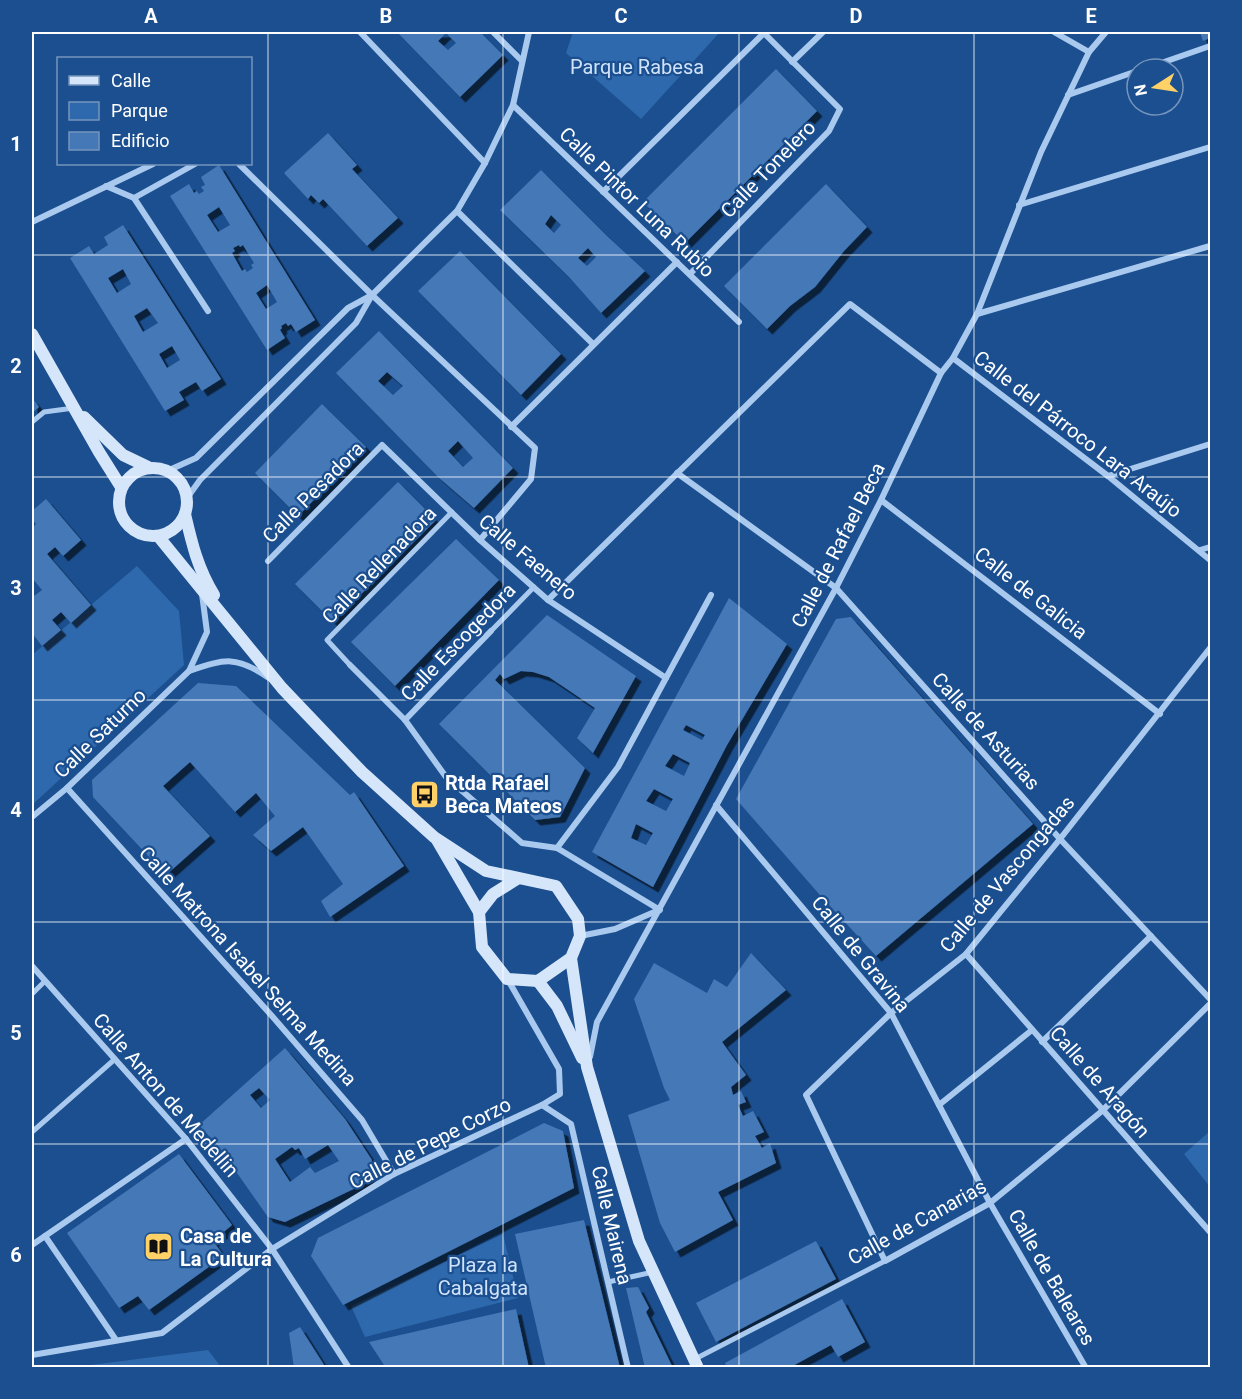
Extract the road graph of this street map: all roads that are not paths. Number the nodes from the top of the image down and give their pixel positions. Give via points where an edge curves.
1 (360, 32) edge
2 (493, 32) edge
3 (529, 32) edge
4 (765, 32) edge
5 (823, 32) edge
6 (1054, 32) edge
7 (1106, 32) edge
8 (1210, 46) edge
9 (1089, 52) junction
10 (1178, 57) edge
11 (522, 61) junction
12 (792, 62) junction
13 (1125, 75) edge
14 (1068, 95) junction
15 (513, 105) junction
16 (1210, 147) edge
17 (485, 163) junction
18 (193, 165) edge
19 (240, 165) edge
20 (139, 167) edge
21 (106, 186) junction
22 (603, 192) junction
23 (134, 198) junction
24 (1019, 205) junction
25 (457, 211) junction
26 (32, 222) edge
27 (1210, 246) edge
28 (677, 262) junction
29 (690, 274) junction
30 (372, 295) junction
31 (208, 311) dead end
32 (977, 314) junction
33 (740, 322) dead end
34 (32, 334) edge
35 (593, 344) junction
36 (953, 358) junction
37 (941, 373) junction
38 (74, 408) junction
39 (32, 422) edge
40 (511, 427) junction
41 (1210, 444) edge
42 (382, 445) joint
43 (148, 467) junction
44 (167, 471) junction
45 (677, 473) junction
46 (1108, 476) junction
47 (121, 487) junction
48 (187, 498) junction
49 (881, 500) junction
50 (452, 512) junction
51 (185, 514) junction
52 (158, 536) junction
53 (480, 540) junction
54 (1210, 547) edge
55 (1200, 550) junction
56 (1210, 560) edge
57 (268, 561) dead end
58 (534, 587) junction
59 (836, 588) junction
60 (202, 590) junction
61 (711, 595) dead end
62 (548, 600) junction
63 (231, 625) junction
64 (491, 631) joint
65 (1210, 648) edge
66 (350, 665) joint
67 (189, 670) junction
68 (666, 678) junction
69 (282, 688) junction
70 (1160, 714) junction
71 (405, 720) junction
72 (67, 788) junction
73 (716, 805) junction
74 (32, 818) edge
75 (434, 837) junction
76 (1060, 839) junction
77 (557, 848) junction
78 (517, 879) junction
79 (660, 910) junction
80 (479, 912) junction
81 (580, 936) junction
82 (1151, 936) junction
83 (966, 954) junction
84 (571, 958) junction
85 (32, 966) edge
86 (507, 980) junction
87 (45, 981) junction
88 (538, 981) junction
89 (32, 994) edge
90 (1210, 999) edge
91 (1210, 1004) edge
92 (891, 1013) junction
93 (1032, 1030) junction
94 (1042, 1042) junction
95 (115, 1059) junction
96 (587, 1067) junction
97 (542, 1105) junction
98 (939, 1105) junction
99 (1102, 1111) junction
100 (32, 1132) edge
101 (186, 1139) junction
102 (394, 1174) junction
103 (990, 1203) junction
104 (1210, 1232) edge
105 (45, 1236) junction
106 (32, 1245) edge
107 (272, 1249) junction
108 (885, 1261) junction
109 (653, 1272) junction
110 (608, 1282) junction
111 (116, 1340) junction
112 (32, 1355) edge
113 (696, 1364) edge
114 (349, 1368) edge
115 (628, 1368) edge
116 (1086, 1368) edge

1 - 17 street
2 - 11 street
3 - 11 street
4 - 12 street, Calle Tonelero
4 - 22 street
5 - 12 street
6 - 9 street
7 - 9 street, Calle de Rafael Beca
8 - 10 street
9 - 14 street, Calle de Rafael Beca
11 - 15 street
12 - 29 street, Calle Tonelero via 840,109 829,131
13 - 14 street
14 - 24 street, Calle de Rafael Beca
15 - 17 street
15 - 22 street, Calle Pintor Luna Rubio
16 - 24 street
17 - 25 street
18 - 23 street
19 - 30 street
20 - 21 street
21 - 23 street
21 - 26 street
22 - 28 street, Calle Pintor Luna Rubio
23 - 31 street
24 - 32 street, Calle de Rafael Beca
25 - 30 street
25 - 35 street
27 - 32 street
28 - 29 street, Calle Pintor Luna Rubio
28 - 35 street
29 - 33 street, Calle Pintor Luna Rubio
30 - 40 street
30 - 44 street via 348,308 196,458
30 - 48 street via 356,323 200,480
32 - 36 street, Calle de Rafael Beca
34 - 38 main road
35 - 40 street
36 - 37 street, Calle de Rafael Beca
36 - 46 street, Calle del Párroco Lara Araújo
37 - 45 street via 850,304
37 - 49 street, Calle de Rafael Beca
38 - 39 street via 44,412
38 - 43 main road via 123,455
38 - 47 main road
40 - 53 street via 535,448 531,479
41 - 46 street
42 - 50 street, Calle Faenero
42 - 57 street, Calle Pesadora
43 - 44 main road
43 - 47 main road via 132,474
44 - 48 main road via 181,482
45 - 59 street, Calle de Asturias
45 - 62 street
46 - 55 street, Calle del Párroco Lara Araújo
47 - 52 main road via 118,506 125,523 140,534
48 - 51 main road
49 - 59 street, Calle de Rafael Beca
49 - 70 street, Calle de Galicia
50 - 53 street, Calle Faenero
50 - 66 street, Calle Rellenadora via 327,640
51 - 52 main road via 175,529
51 - 63 main road via 202,575
52 - 60 main road
53 - 58 street, Calle Faenero
54 - 55 street
55 - 56 street, Calle del Párroco Lara Araújo
58 - 62 street, Calle Faenero
58 - 64 street, Calle Escogedora
59 - 73 street, Calle de Rafael Beca
59 - 76 street, Calle de Asturias
60 - 63 main road
60 - 67 street via 207,632
61 - 68 street
62 - 68 street, Calle Faenero
63 - 69 main road
64 - 71 street, Calle Escogedora
65 - 70 street, Calle de Vascongadas
66 - 71 street
67 - 69 street via 224,660 253,667
67 - 72 street, Calle Saturno
68 - 77 street via 618,767
69 - 75 main road via 362,772
70 - 76 street, Calle de Vascongadas
71 - 77 street via 447,777 522,843
72 - 74 street, Calle Saturno
72 - 102 street, Calle Matrona Isabel Selma Medina via 362,1120
73 - 79 street, Calle de Rafael Beca
73 - 92 street, Calle de Gravina
75 - 78 main road via 486,871
75 - 80 main road
76 - 82 street, Calle de Asturias
76 - 83 street, Calle de Vascongadas
77 - 79 street
78 - 80 main road via 493,894
78 - 81 main road via 556,886 578,919
79 - 81 street via 615,929
79 - 96 street, Calle de Rafael Beca via 597,1022
80 - 86 main road via 482,947
81 - 84 main road
82 - 90 street, Calle de Asturias
82 - 94 street
83 - 92 street, Calle de Vascongadas
83 - 93 street, Calle de Aragón
84 - 88 main road
84 - 96 main road
85 - 87 street, Calle Anton de Medellin
86 - 88 main road
86 - 97 street via 559,1070 560,1094
87 - 89 street
87 - 95 street, Calle Anton de Medellin
88 - 96 main road via 557,1006
91 - 99 street, Calle de Canarias
92 - 98 street, Calle de Gravina
92 - 108 street, Calle de Vascongadas via 806,1095
93 - 94 street, Calle de Aragón
93 - 98 street
94 - 99 street, Calle de Aragón
95 - 100 street
95 - 101 street, Calle Anton de Medellin
96 - 109 main road via 639,1241
97 - 102 street, Calle de Pepe Corzo
97 - 110 street, Calle Mairena via 571,1124
98 - 103 street, Calle de Gravina
99 - 103 street, Calle de Canarias
99 - 104 street, Calle de Aragón
101 - 105 street
101 - 107 street, Calle Anton de Medellin
102 - 107 street, Calle de Pepe Corzo
103 - 108 street, Calle de Canarias
103 - 116 street, Calle de Baleares
105 - 106 street
105 - 111 street
107 - 111 street, Calle de Pepe Corzo via 162,1333
107 - 114 street, Calle Anton de Medellin
108 - 113 street, Calle de Canarias
109 - 110 street
109 - 113 main road
110 - 115 street, Calle Mairena
111 - 112 street, Calle de Pepe Corzo

